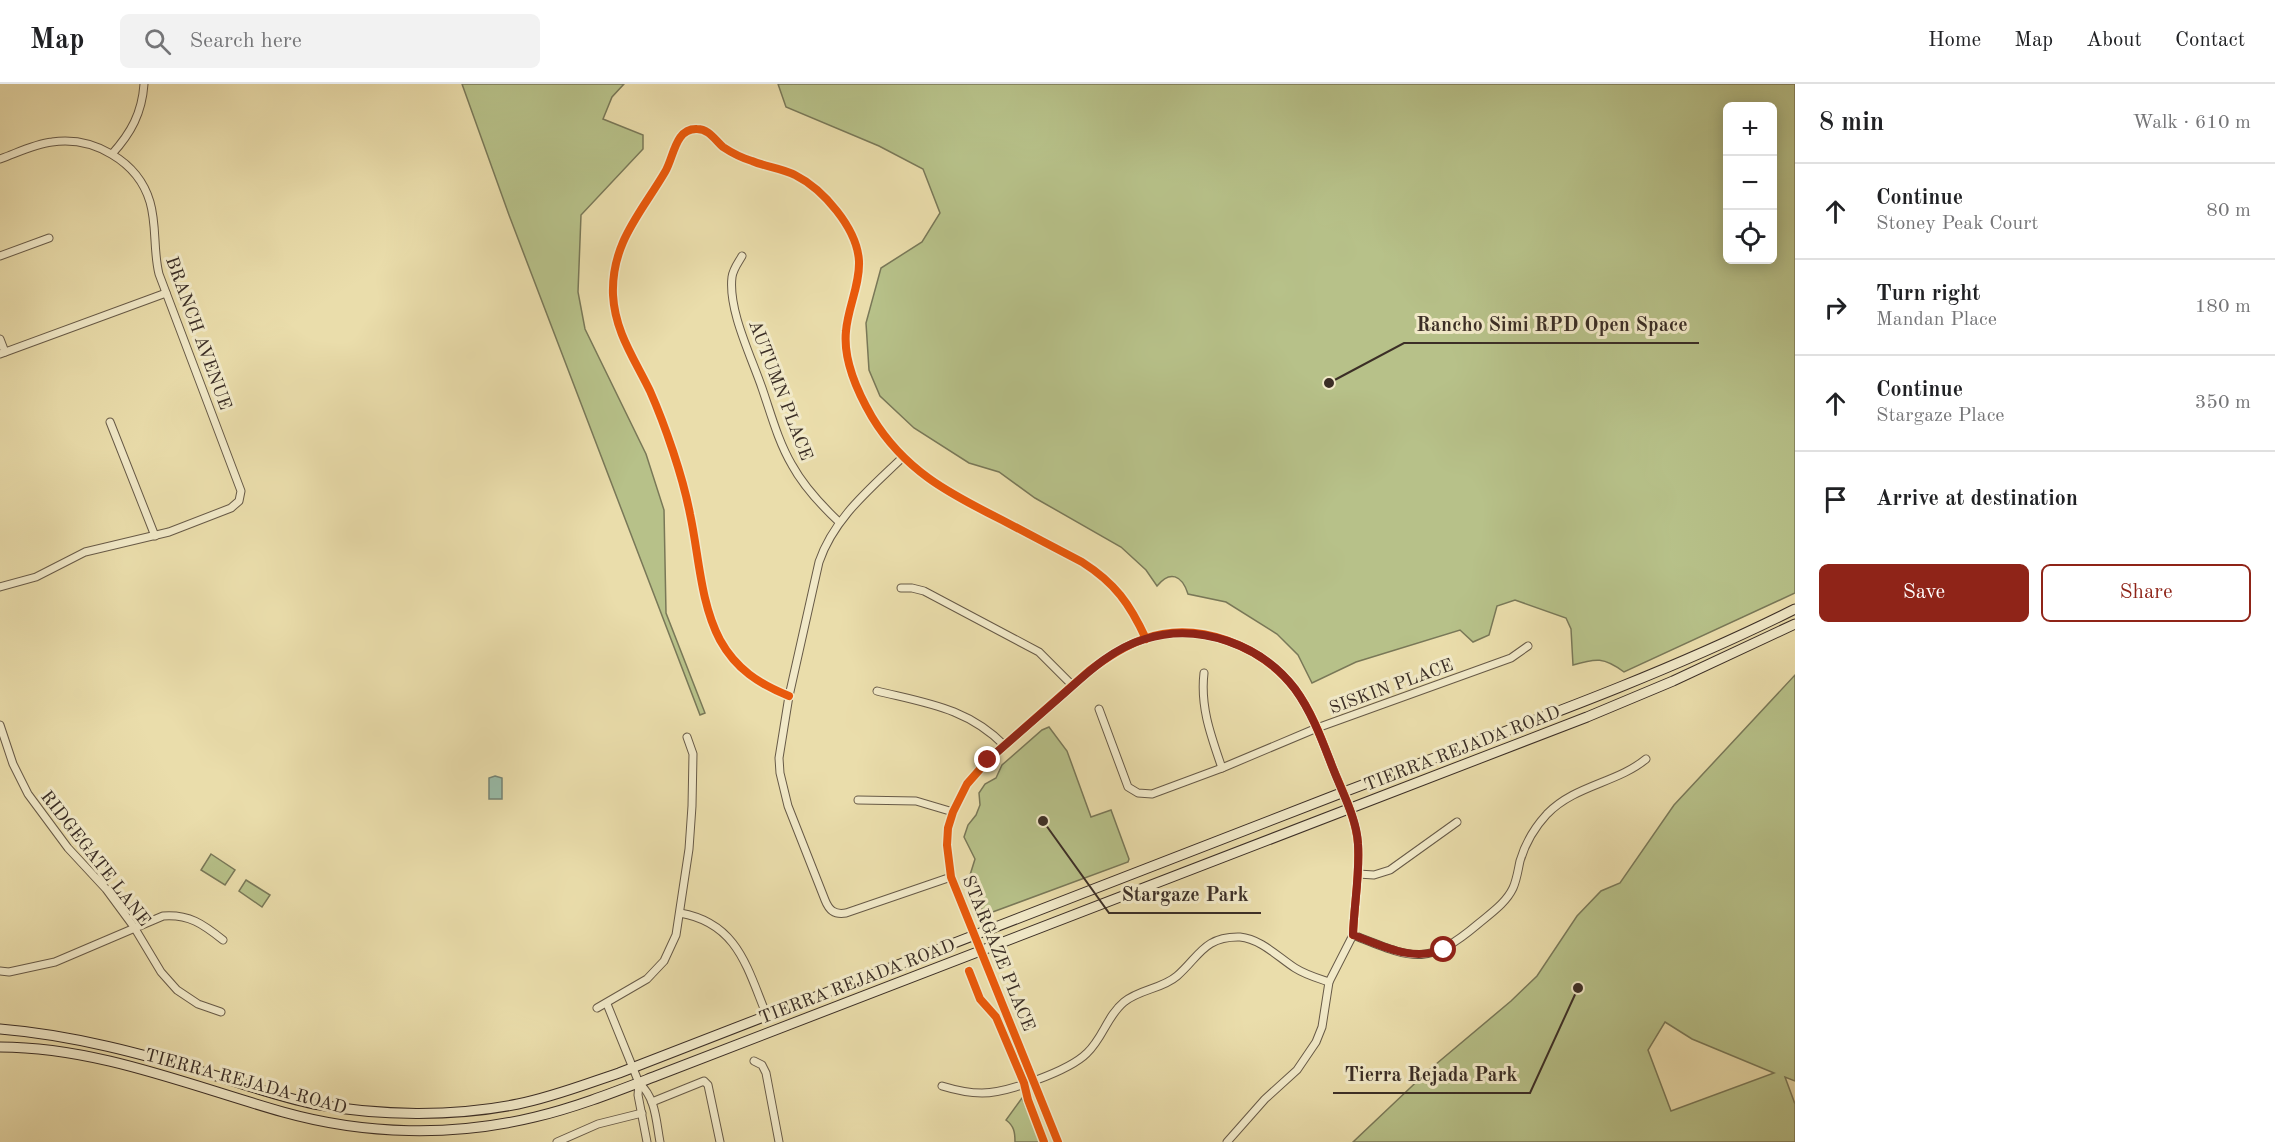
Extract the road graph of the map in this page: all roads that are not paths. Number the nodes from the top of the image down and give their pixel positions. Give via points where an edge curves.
1 (144, 84) edge
2 (112, 154) junction
3 (0, 159) edge
4 (49, 238) dead end
5 (0, 256) edge
6 (742, 256) dead end
7 (166, 294) junction
8 (0, 339) edge
9 (3, 353) edge
10 (110, 422) dead end
11 (903, 457) junction
12 (839, 522) junction
13 (154, 536) junction
14 (0, 587) edge
15 (901, 588) dead end
16 (1795, 609) edge
17 (1795, 624) edge
18 (1146, 639) junction
19 (1528, 646) dead end
20 (1204, 673) dead end
21 (1073, 686) junction
22 (877, 691) dead end
23 (789, 696) junction
24 (1099, 709) dead end
25 (0, 724) edge
26 (1317, 728) junction
27 (687, 736) dead end
28 (1005, 746) junction
29 (1646, 759) dead end
30 (1222, 768) junction
31 (1343, 793) junction
32 (858, 800) dead end
33 (1349, 808) junction
34 (953, 812) junction
35 (1457, 822) dead end
36 (1358, 874) junction
37 (951, 877) junction
38 (680, 913) junction
39 (134, 927) junction
40 (975, 935) junction
41 (1353, 935) junction
42 (223, 940) dead end
43 (980, 951) junction
44 (0, 970) edge
45 (1329, 982) junction
46 (607, 1004) junction
47 (597, 1008) dead end
48 (221, 1012) dead end
49 (767, 1016) junction
50 (0, 1029) edge
51 (0, 1047) edge
52 (754, 1061) dead end
53 (633, 1067) junction
54 (1034, 1079) junction
55 (639, 1083) junction
56 (942, 1086) dead end
57 (652, 1102) junction
58 (642, 1113) junction
59 (557, 1142) edge
60 (647, 1142) edge
61 (660, 1142) edge
62 (720, 1142) edge
63 (779, 1142) edge
64 (1058, 1142) edge
65 (1227, 1142) edge

1 - 2 street via 137,118
2 - 3 street, BRANCH AVENUE via 66,141 36,146
2 - 7 street, BRANCH AVENUE via 135,175 149,200 156,262
4 - 5 street
6 - 12 street, AUTUMN PLACE via 732,276 735,306 780,439 804,484
7 - 9 street
7 - 13 street, BRANCH AVENUE via 241,491 236,504 221,512
8 - 9 street
10 - 13 street
11 - 12 street
11 - 18 street via 947,492 1099,573 1125,600
11 - 23 street via 871,415 850,363 846,330 859,260 850,231 829,201 809,183 739,156 698,129 683,132 666,171 622,242 614,275 615,315 625,345 656,406 684,490 705,597 719,637 746,674
12 - 23 street via 819,562
13 - 14 street via 85,552 36,577
15 - 21 street via 924,591 1028,646
16 - 31 main road, TIERRA REJADA ROAD via 1648,677
17 - 33 main road, TIERRA REJADA ROAD via 1587,717
18 - 21 street, STARGAZE PLACE via 1107,658
18 - 26 street, STARGAZE PLACE via 1166,634 1208,636 1247,649 1295,689
19 - 26 street, SISKIN PLACE via 1511,658
20 - 30 street via 1202,694
21 - 28 street, STARGAZE PLACE
22 - 28 street via 959,713 984,727
23 - 37 street via 779,758 782,788 828,908 839,914
24 - 30 street, SISKIN PLACE via 1128,787 1138,794 1152,794
25 - 39 street, RIDGEGATE LANE via 28,794
26 - 30 street, SISKIN PLACE
26 - 31 street, STARGAZE PLACE
27 - 38 street via 693,754 692,806
28 - 34 street, STARGAZE PLACE via 977,771
29 - 41 street via 1574,793 1546,814 1527,843 1506,899 1456,943 1431,954 1410,955
31 - 33 street, STARGAZE PLACE
31 - 40 main road, TIERRA REJADA ROAD
32 - 34 street via 916,801
33 - 36 street, STARGAZE PLACE via 1358,844
33 - 43 main road, TIERRA REJADA ROAD
34 - 37 street, STARGAZE PLACE via 947,844
35 - 36 street via 1390,870
36 - 41 street, STARGAZE PLACE
37 - 40 street, STARGAZE PLACE
38 - 46 street via 671,948 656,970
38 - 49 street via 705,920 729,938 744,959
39 - 42 street via 176,915 189,917
39 - 44 street via 55,962 9,972
39 - 48 street, RIDGEGATE LANE via 161,972 177,990 198,1004
40 - 43 street, STARGAZE PLACE
40 - 49 main road, TIERRA REJADA ROAD
41 - 45 street
43 - 54 street, STARGAZE PLACE
43 - 55 main road, TIERRA REJADA ROAD
45 - 54 street via 1310,976 1252,939 1227,938 1194,956 1171,981 1138,993 1117,1008 1096,1043 1078,1061
45 - 65 street via 1322,1027 1306,1058
46 - 47 street
46 - 53 street
49 - 53 main road, TIERRA REJADA ROAD
50 - 53 main road, TIERRA REJADA ROAD via 45,1033 125,1050 314,1104 412,1113 519,1104
51 - 55 main road, TIERRA REJADA ROAD via 87,1057 313,1119 389,1129 449,1130 504,1124 571,1108
52 - 63 street via 766,1073
53 - 55 street
54 - 56 street via 1009,1089 983,1093
54 - 64 street, STARGAZE PLACE
55 - 57 street
55 - 58 street
57 - 61 street
57 - 62 street via 704,1082
58 - 59 street via 598,1124
58 - 60 street

